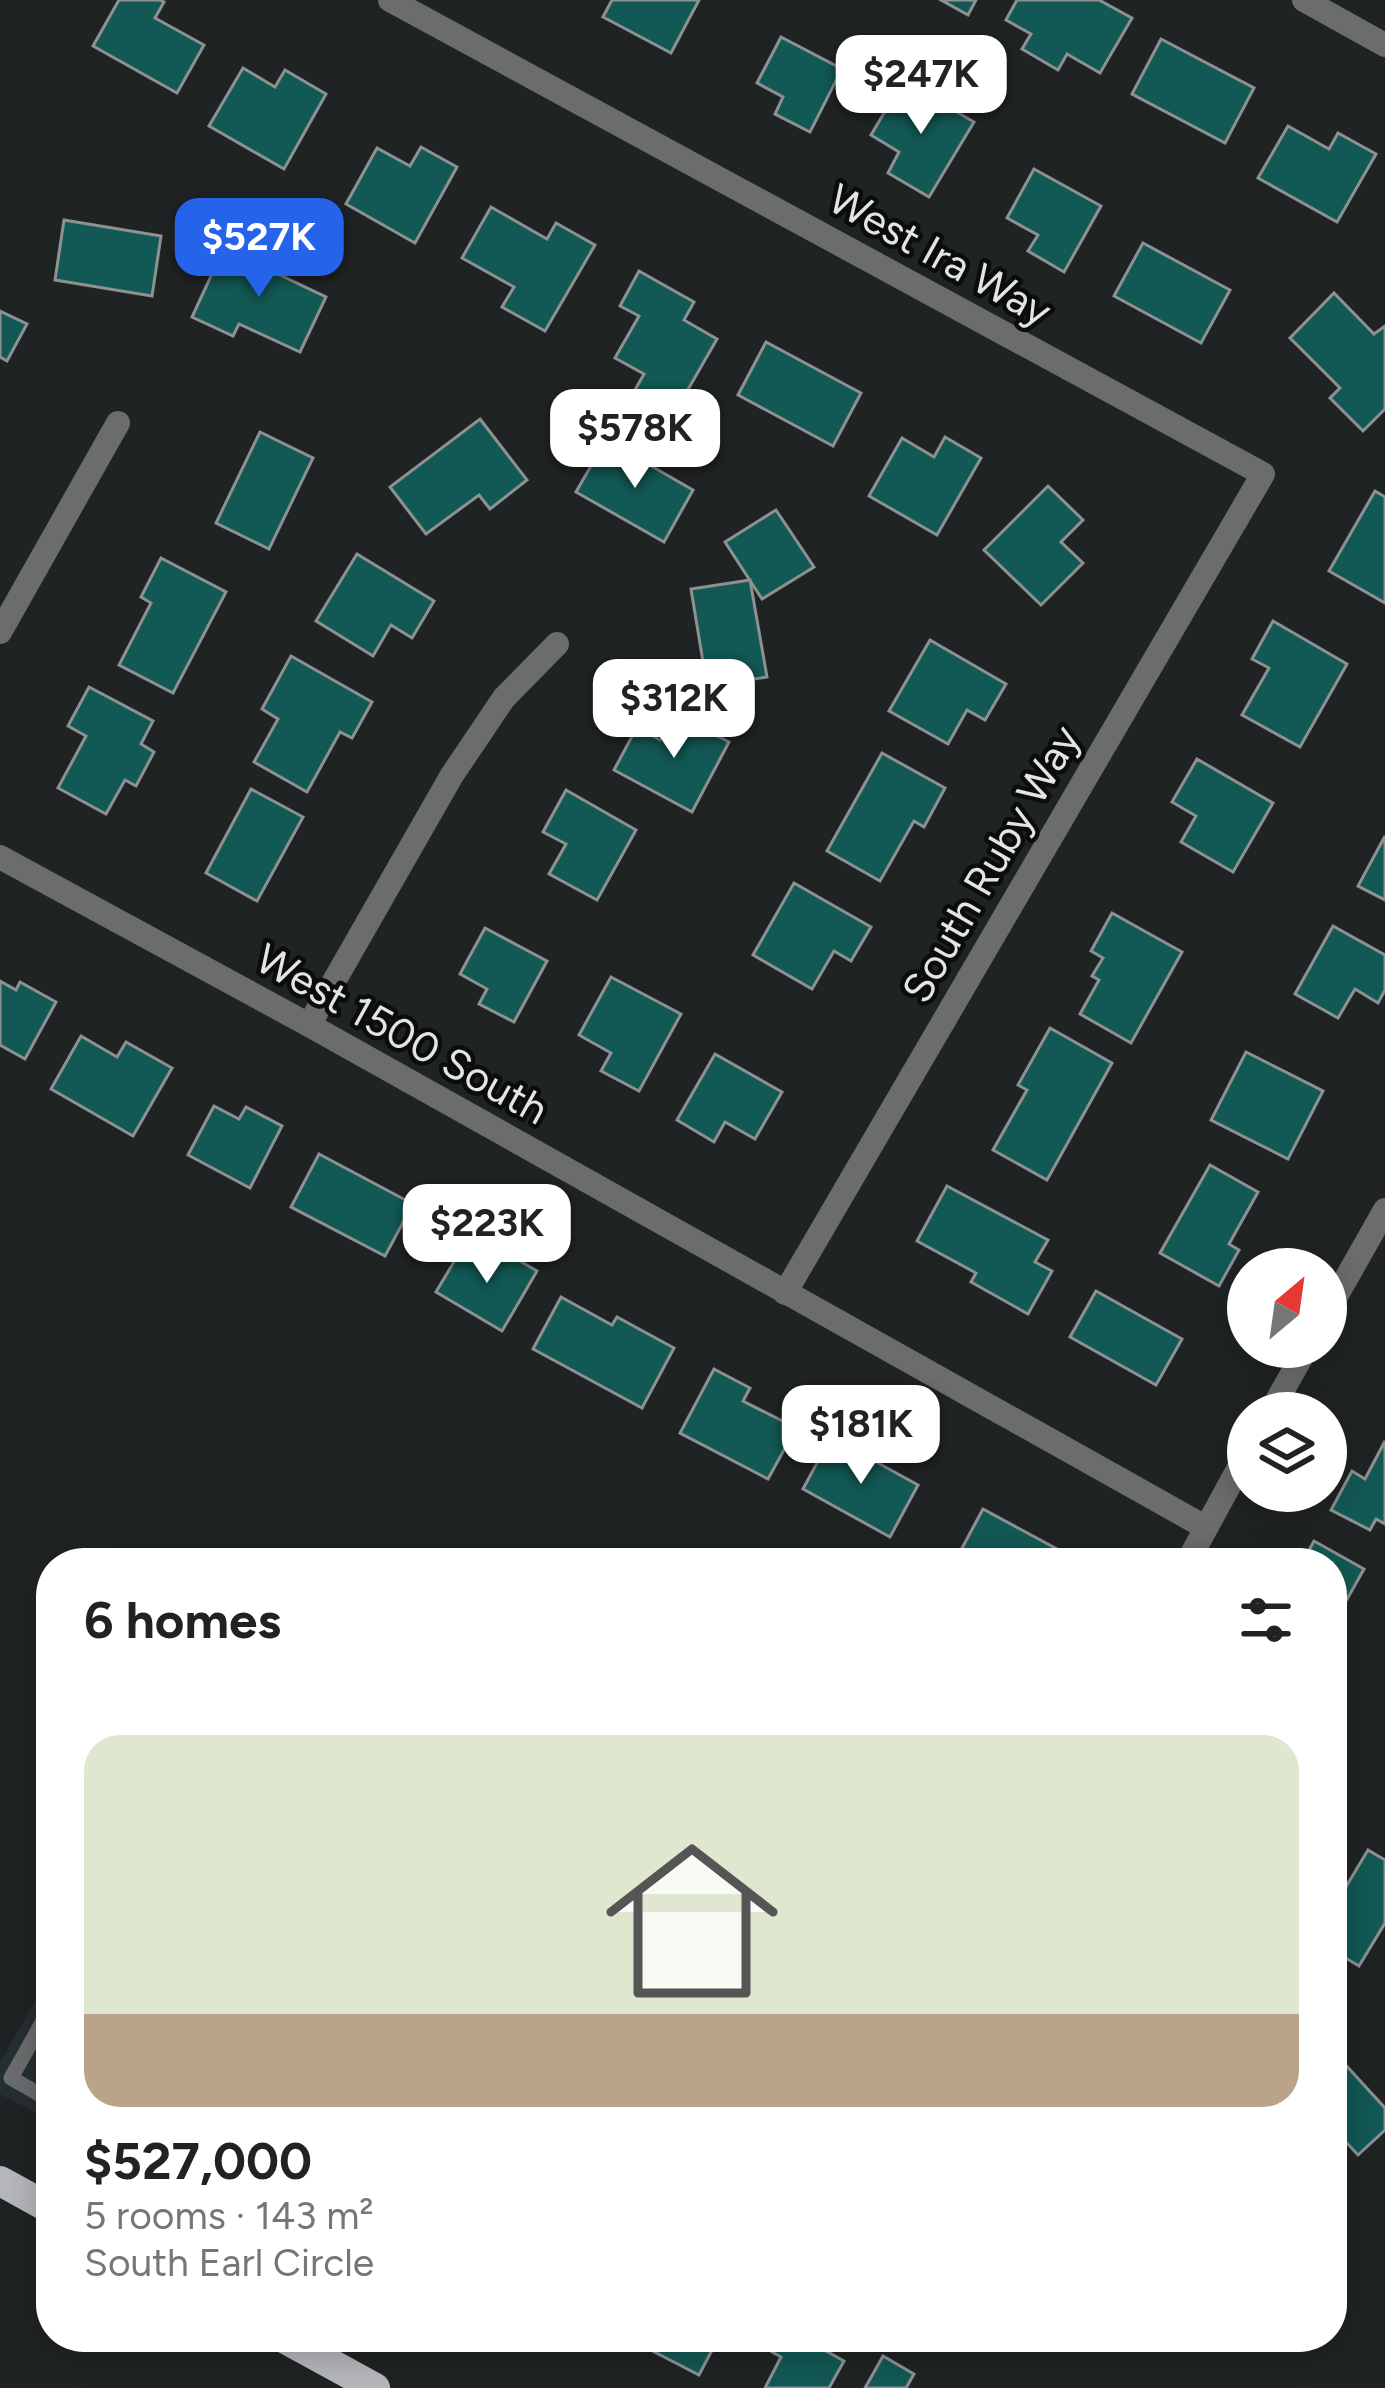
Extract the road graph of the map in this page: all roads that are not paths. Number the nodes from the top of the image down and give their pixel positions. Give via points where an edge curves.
1 (390, 0) edge
2 (1304, 0) edge
3 (1385, 45) edge
4 (118, 422) dead end
5 (1263, 475) joint
6 (0, 632) edge
7 (557, 644) dead end
8 (0, 857) edge
9 (308, 1024) junction
10 (1385, 1210) edge
11 (1347, 1277) edge
12 (785, 1293) junction
13 (1227, 1488) edge
14 (1205, 1526) junction
15 (1194, 1548) edge
16 (36, 2034) edge
17 (36, 2092) edge
18 (0, 2181) edge
19 (36, 2201) edge
20 (313, 2352) edge
21 (375, 2388) edge

1 - 5 street, West Ira Way
2 - 3 street
4 - 6 street
5 - 12 street, South Ruby Way
7 - 9 street via 504,698 452,775
8 - 9 street, West 1500 South
9 - 12 street, West 1500 South
10 - 11 street
12 - 14 street, West 1500 South
13 - 14 street
14 - 15 street
16 - 17 lane via 11,2078
18 - 19 main road
20 - 21 main road

